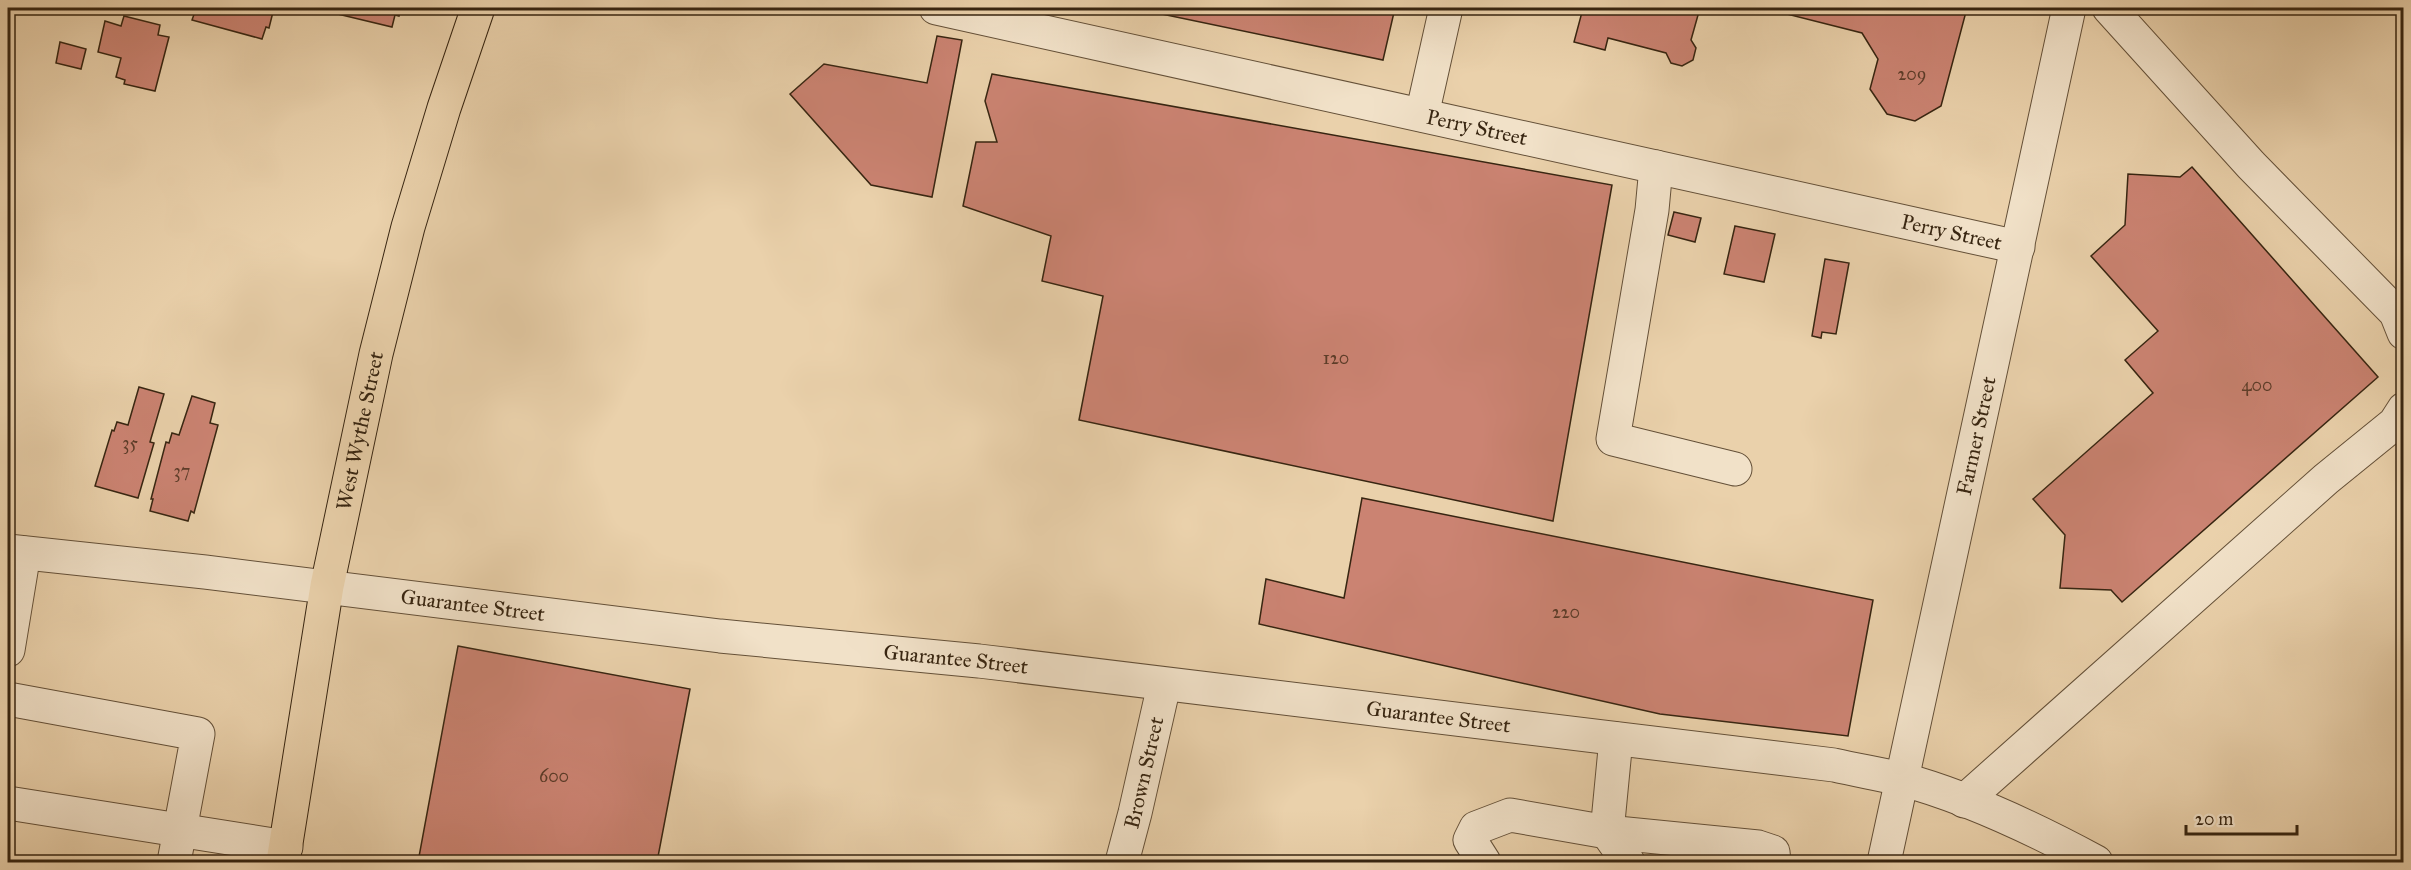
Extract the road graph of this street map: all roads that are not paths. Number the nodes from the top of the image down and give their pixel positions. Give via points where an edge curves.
1 (478, 8) edge
2 (936, 8) edge
3 (1446, 8) edge
4 (2069, 8) edge
5 (2109, 8) edge
6 (1422, 115) junction
7 (1656, 167) junction
8 (2018, 247) junction
9 (2401, 322) edge
10 (2403, 409) edge
11 (1735, 469) dead end
12 (16, 552) edge
13 (327, 586) junction
14 (8, 650) edge
15 (1164, 685) junction
16 (8, 699) edge
17 (1616, 739) junction
18 (1902, 780) junction
19 (1964, 801) junction
20 (8, 803) edge
21 (180, 831) junction
22 (1607, 832) junction
23 (284, 855) edge
24 (174, 862) edge
25 (1122, 862) edge
26 (1484, 862) edge
27 (1628, 862) edge
28 (1774, 862) edge
29 (1884, 862) edge
30 (2096, 862) edge

1 - 13 main road, West Wythe Street via 405,238
2 - 6 street, Perry Street
3 - 6 street
4 - 8 street, Farmer Street
5 - 9 street
6 - 7 street, Perry Street
7 - 8 street, Perry Street
7 - 11 street via 1613,439
8 - 18 street, Farmer Street
10 - 19 street via 2395,423 2317,487
12 - 13 street, Guarantee Street
12 - 14 street
13 - 15 street, Guarantee Street via 720,636 979,661
13 - 23 main road, West Wythe Street
15 - 17 street, Guarantee Street
15 - 25 street, Brown Street
16 - 21 street via 198,734
17 - 18 street, Guarantee Street via 1834,765
17 - 22 street
18 - 19 street, Guarantee Street
18 - 29 street, Farmer Street
19 - 30 street, Guarantee Street
20 - 21 street
21 - 23 street
21 - 24 street
22 - 26 street via 1510,815 1476,828 1471,834 1470,840
22 - 27 street
22 - 28 street via 1758,847 1773,852

